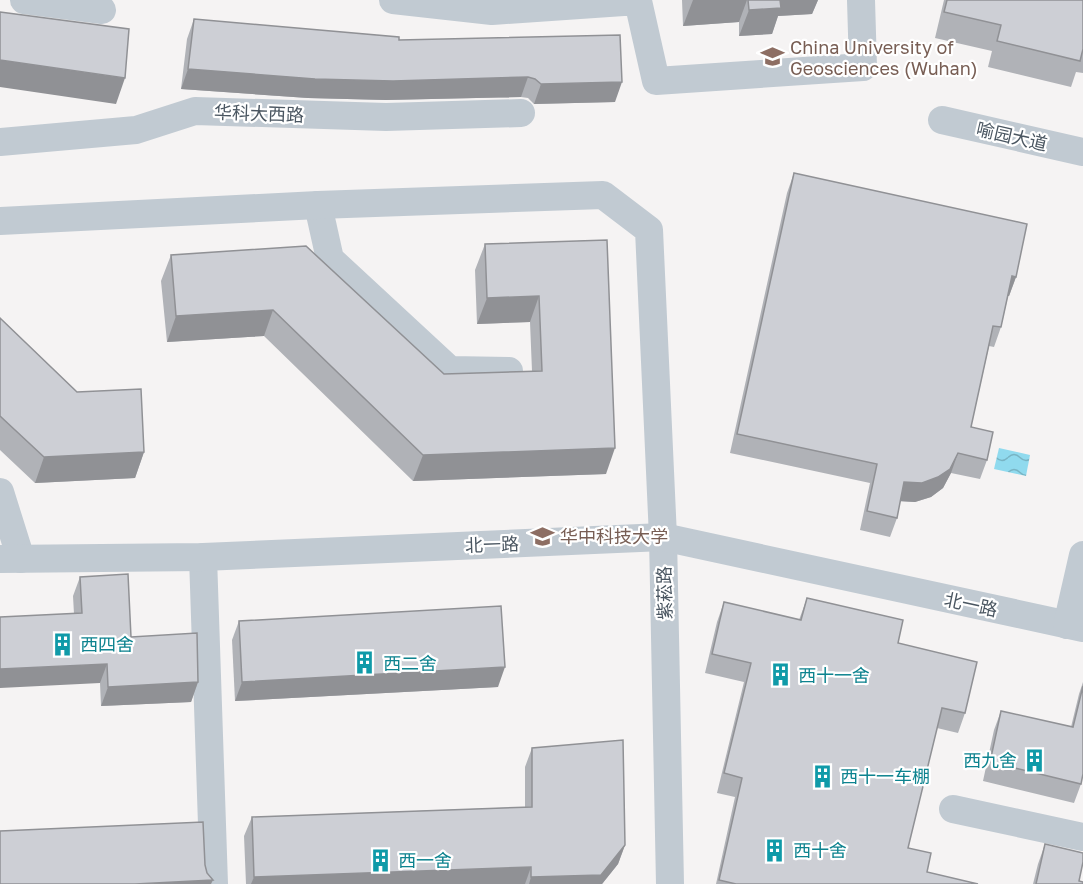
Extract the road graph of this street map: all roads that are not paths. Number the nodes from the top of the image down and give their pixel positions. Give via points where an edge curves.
1 (24, 0) edge
2 (393, 0) edge
3 (861, 0) edge
4 (102, 10) dead end
5 (521, 113) dead end
6 (942, 120) dead end
7 (0, 142) edge
8 (1083, 152) edge
9 (318, 205) junction
10 (0, 221) edge
11 (509, 371) edge
12 (0, 492) edge
13 (663, 537) junction
14 (1083, 555) edge
15 (203, 557) junction
16 (10, 559) edge
17 (1075, 627) edge
18 (953, 809) dead end
19 (1083, 837) edge
20 (214, 884) edge
21 (670, 884) edge

1 - 4 street
2 - 3 street via 492,11 638,2 656,81 863,67
5 - 7 street, 华科大西路 via 386,117 195,111 136,130
6 - 8 street, 喻园大道
9 - 10 street
9 - 11 street via 330,259 450,370
9 - 13 street, 紫菘路 via 603,195 649,230
12 - 16 street
13 - 15 street, 北一路
13 - 17 street, 北一路
13 - 21 street, 紫菘路
14 - 17 street
15 - 16 street, 北一路
15 - 20 street
18 - 19 street

